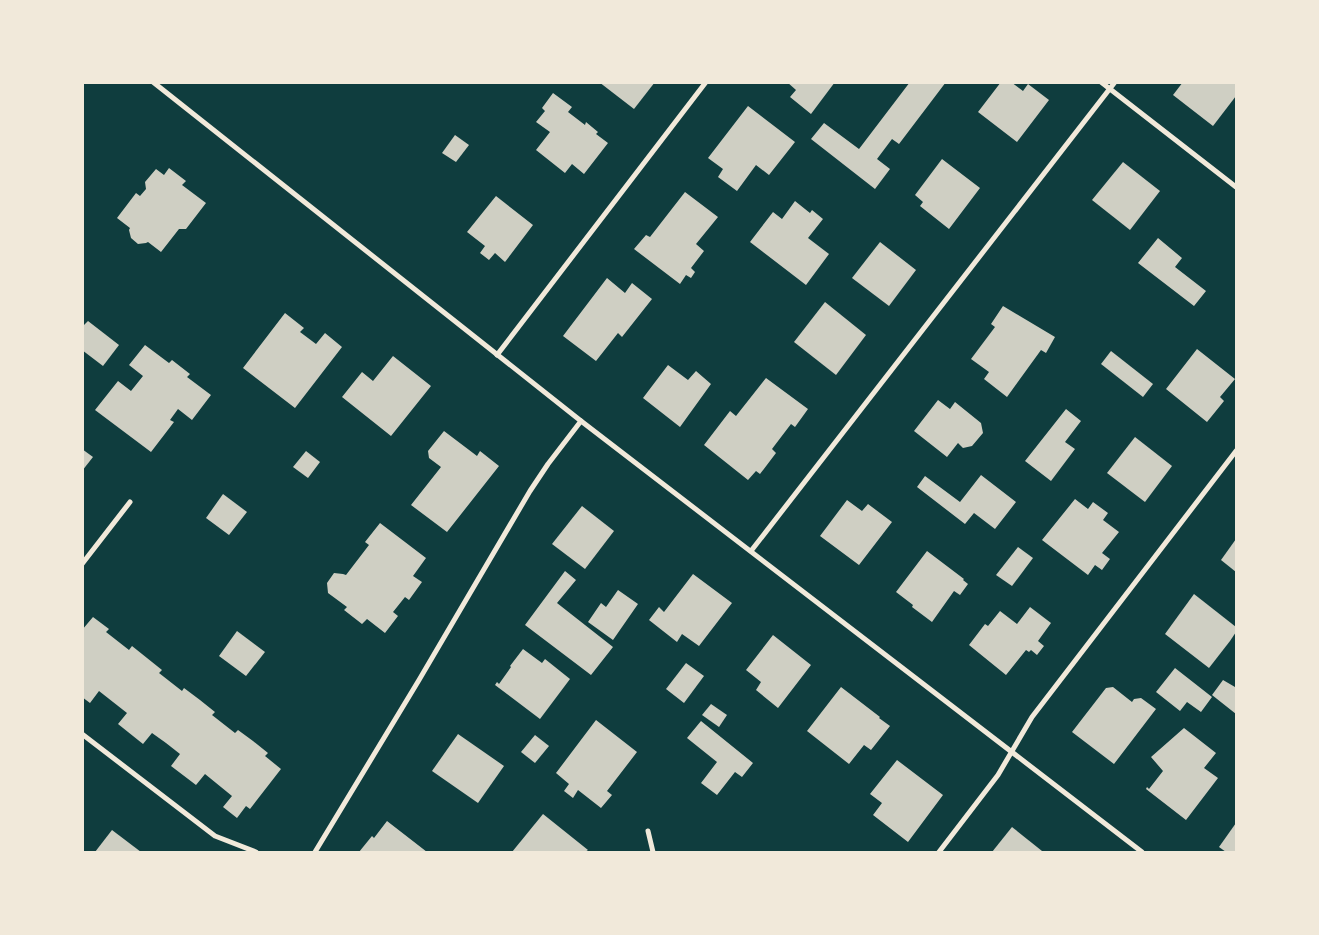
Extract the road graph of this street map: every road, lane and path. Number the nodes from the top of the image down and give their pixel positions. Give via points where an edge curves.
1 (153, 82) edge
2 (706, 82) edge
3 (1101, 82) edge
4 (1115, 82) edge
5 (1110, 89) junction
6 (1236, 187) edge
7 (497, 355) junction
8 (581, 421) junction
9 (1236, 451) edge
10 (130, 502) dead end
11 (751, 551) junction
12 (82, 564) edge
13 (82, 734) edge
14 (1012, 752) junction
15 (648, 832) dead end
16 (256, 852) edge
17 (316, 852) edge
18 (653, 852) edge
19 (939, 852) edge
20 (1142, 852) edge

1 - 7 street
2 - 7 street
3 - 5 street
4 - 5 street
5 - 6 street
5 - 11 street
7 - 8 street
8 - 11 street
8 - 17 street via 530,491
9 - 14 street via 1032,717
10 - 12 street
11 - 14 street
13 - 16 street via 215,836
14 - 19 street
14 - 20 street
15 - 18 street

